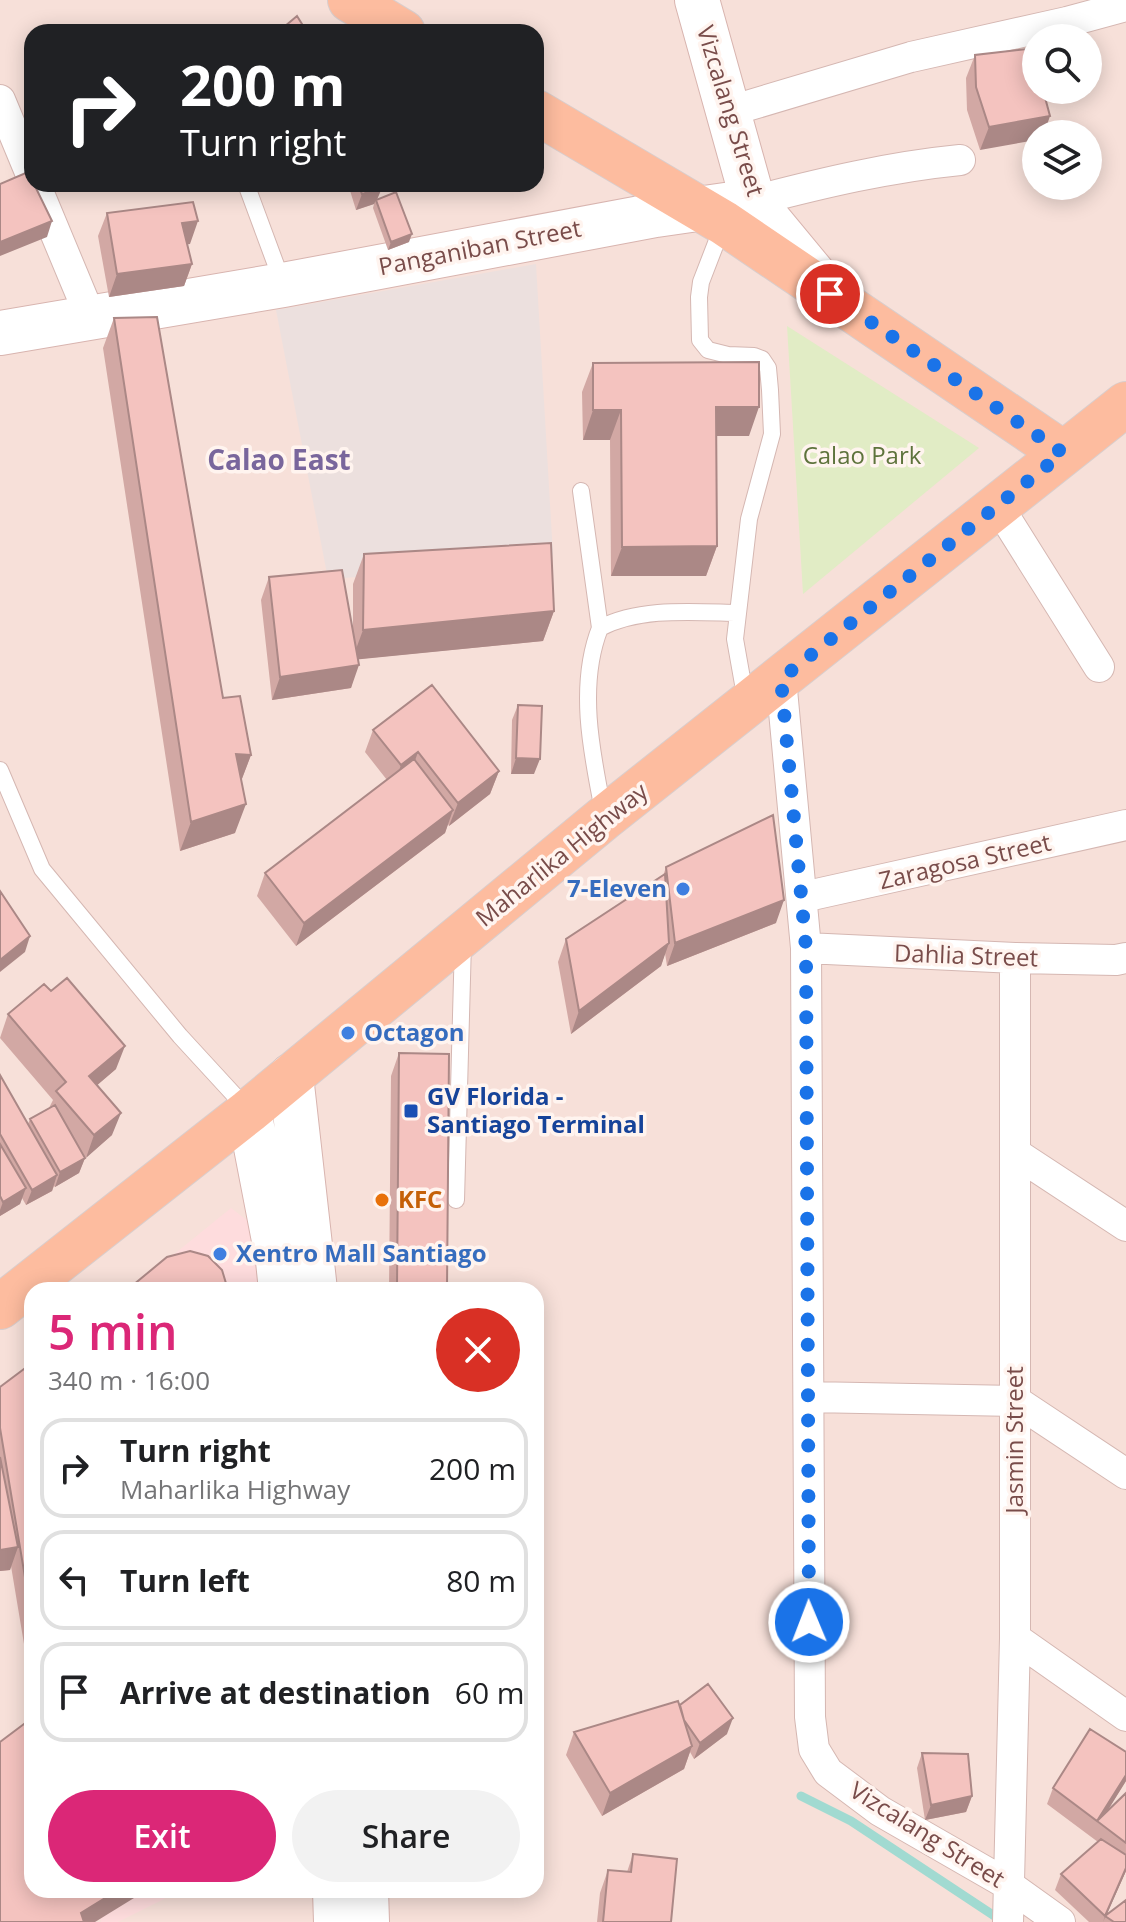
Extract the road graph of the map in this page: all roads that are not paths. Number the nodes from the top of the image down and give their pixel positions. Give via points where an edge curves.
1 (350, 0) edge
2 (697, 0) edge
3 (1126, 6) edge
4 (390, 24) edge
5 (0, 100) edge
6 (730, 111) junction
7 (544, 116) edge
8 (24, 158) edge
9 (960, 160) dead end
10 (38, 192) edge
11 (249, 192) edge
12 (726, 211) junction
13 (283, 285) junction
14 (90, 316) junction
15 (0, 333) edge
16 (1126, 404) edge
17 (1063, 453) junction
18 (581, 491) dead end
19 (998, 506) junction
20 (738, 613) junction
21 (600, 628) junction
22 (1099, 667) dead end
23 (781, 679) junction
24 (747, 707) junction
25 (0, 770) edge
26 (604, 818) junction
27 (1126, 825) edge
28 (803, 897) junction
29 (464, 935) junction
30 (806, 948) junction
31 (1015, 958) junction
32 (1123, 962) edge
33 (291, 1076) junction
34 (249, 1111) junction
35 (1015, 1153) junction
36 (456, 1200) dead end
37 (1126, 1226) edge
38 (32, 1282) edge
39 (280, 1282) edge
40 (314, 1282) edge
41 (24, 1288) edge
42 (0, 1307) edge
43 (809, 1397) junction
44 (1016, 1401) junction
45 (1126, 1474) edge
46 (1015, 1638) junction
47 (1126, 1716) edge
48 (1007, 1884) junction
49 (335, 1898) edge
50 (366, 1898) edge
51 (336, 1922) edge
52 (367, 1922) edge
53 (1008, 1922) edge
54 (1060, 1922) edge

1 - 4 main road
2 - 6 street, Vizcalang Street
3 - 6 street via 911,57
5 - 8 street
6 - 12 street, Vizcalang Street
7 - 12 main road
9 - 12 street, Panganiban Street via 835,179
10 - 14 street
11 - 13 lane
12 - 13 street, Panganiban Street via 656,215
12 - 17 main road via 830,294
12 - 20 lane via 701,282 700,340 708,350 762,359 768,368 772,434 749,519
13 - 14 street, Panganiban Street
14 - 15 street, Panganiban Street
16 - 17 main road, Maharlika Highway
17 - 19 main road, Maharlika Highway
18 - 21 lane
19 - 22 street
19 - 23 main road, Maharlika Highway
20 - 21 lane via 621,617
20 - 24 lane via 735,639
21 - 26 lane via 592,647 589,709
23 - 24 main road, Maharlika Highway
23 - 28 street, Vizcalang Street
24 - 26 main road, Maharlika Highway
25 - 34 lane via 42,869
26 - 29 main road, Maharlika Highway
27 - 28 street, Zaragosa Street
28 - 30 street, Vizcalang Street
29 - 33 main road, Maharlika Highway
29 - 36 lane
30 - 31 street, Dahlia Street
30 - 43 street, Vizcalang Street
31 - 32 street, Dahlia Street
31 - 35 street, Jasmin Street
33 - 34 main road, Maharlika Highway
33 - 40 street
34 - 38 main road, Maharlika Highway
34 - 39 street
35 - 37 street
35 - 44 street, Jasmin Street
41 - 42 main road, Maharlika Highway
43 - 44 street
43 - 48 street, Vizcalang Street via 814,1749 828,1772 880,1811
44 - 45 street
44 - 46 street, Jasmin Street
46 - 47 street
46 - 48 street, Jasmin Street
48 - 53 street, Jasmin Street
48 - 54 street, Vizcalang Street
49 - 51 street
50 - 52 street

